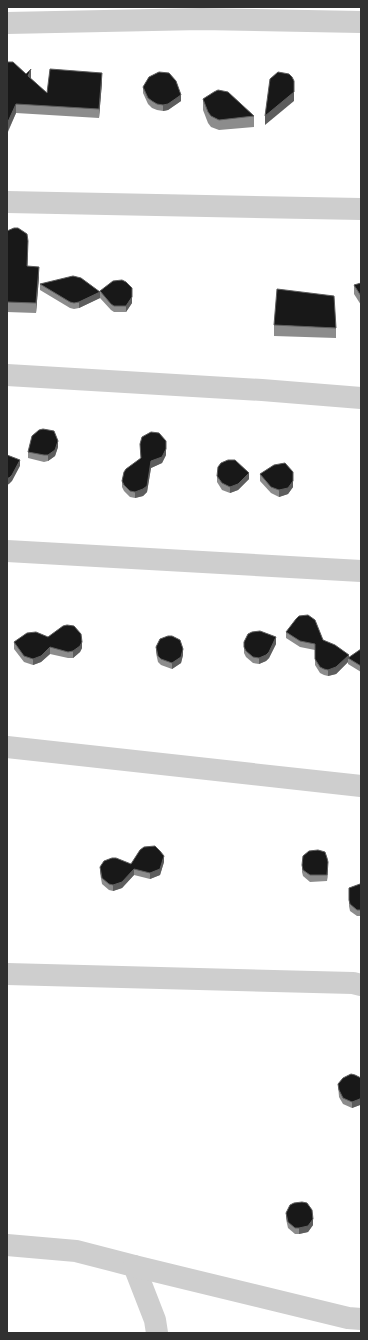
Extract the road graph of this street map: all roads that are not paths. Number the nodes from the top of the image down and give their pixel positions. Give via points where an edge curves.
1 (361, 22) edge
2 (7, 24) edge
3 (7, 202) edge
4 (361, 209) edge
5 (7, 375) edge
6 (361, 398) edge
7 (7, 551) edge
8 (361, 571) edge
9 (7, 747) edge
10 (361, 786) edge
11 (7, 974) edge
12 (361, 985) edge
13 (7, 1245) edge
14 (134, 1266) junction
15 (361, 1319) edge
16 (157, 1333) edge

1 - 2 street via 201,19
3 - 4 street
5 - 6 street
7 - 8 street
9 - 10 street
11 - 12 street
13 - 14 street via 76,1251
14 - 15 street
14 - 16 street via 155,1320

